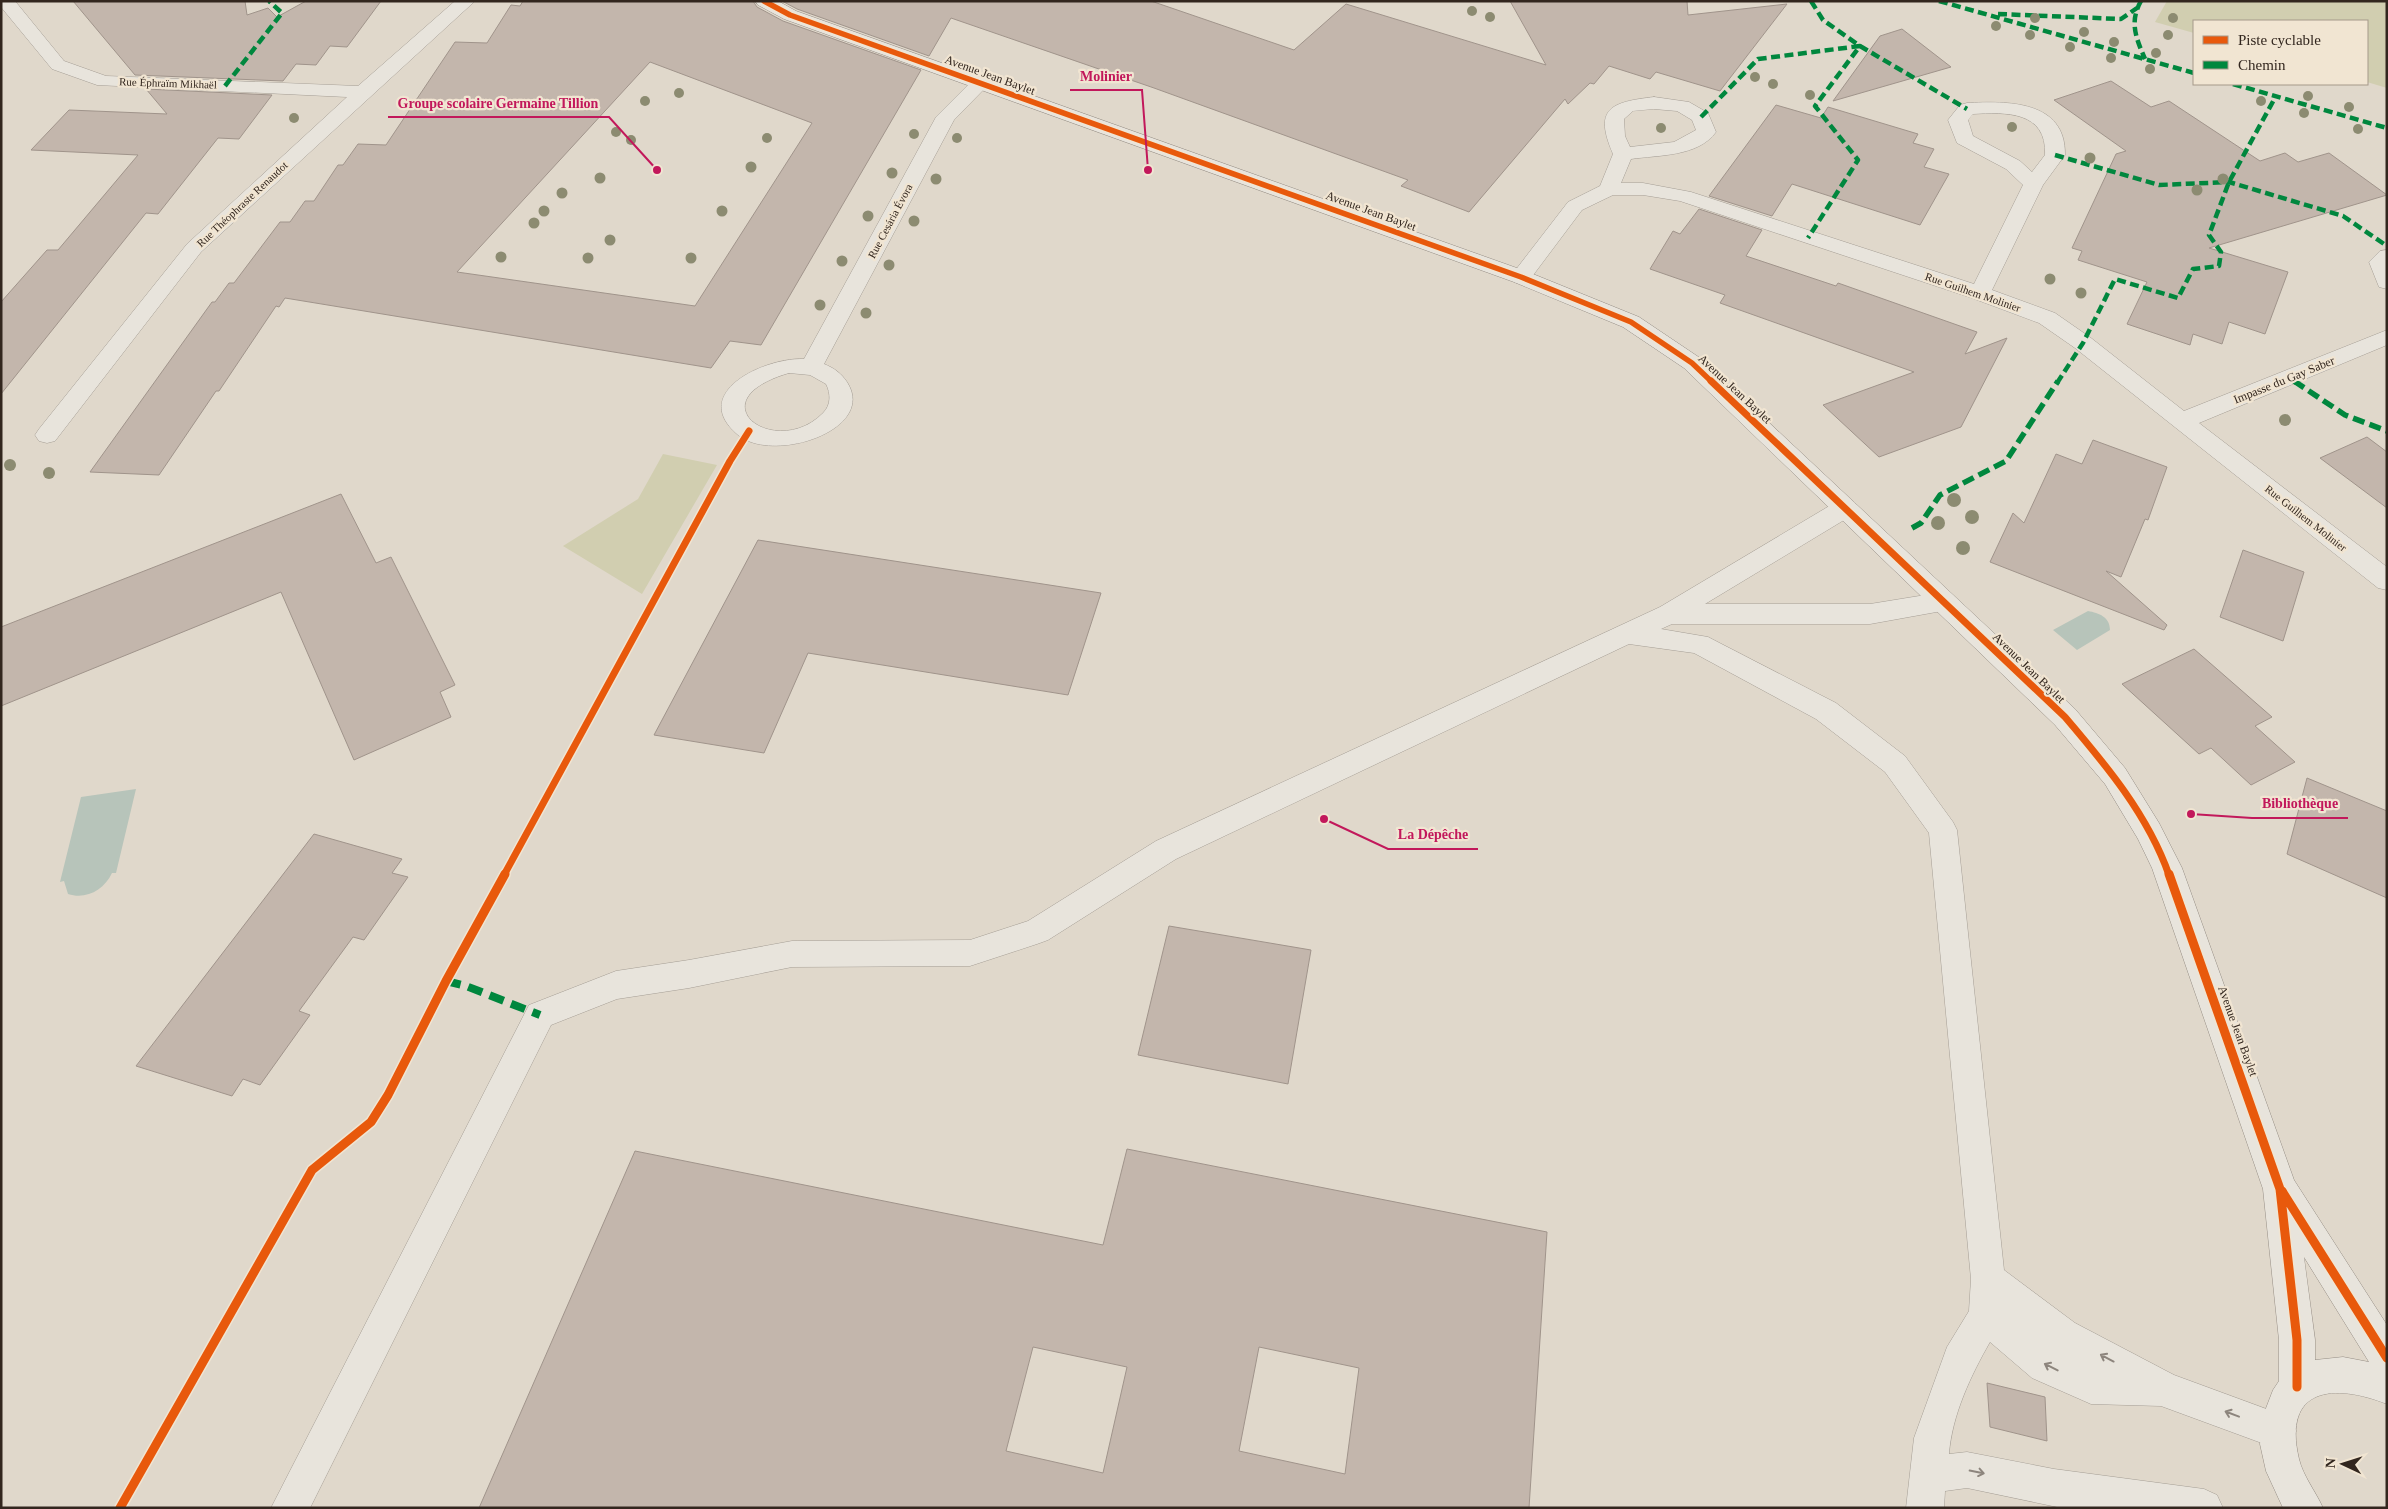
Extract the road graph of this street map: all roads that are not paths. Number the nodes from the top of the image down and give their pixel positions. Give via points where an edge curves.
1 (6, 1) edge
2 (466, 1) edge
3 (764, 1) edge
4 (981, 84) junction
5 (364, 92) junction
6 (1623, 154) dead end
7 (2033, 184) junction
8 (1609, 189) junction
9 (2387, 256) edge
10 (1522, 277) junction
11 (2387, 282) edge
12 (1980, 293) junction
13 (2387, 337) edge
14 (811, 367) dead end
15 (2181, 421) junction
16 (47, 435) dead end
17 (1845, 508) junction
18 (2387, 580) edge
19 (1944, 602) junction
20 (1669, 614) junction
21 (1626, 634) junction
22 (2280, 1189) junction
23 (1988, 1279) junction
24 (1986, 1314) junction
25 (2387, 1358) edge
26 (2387, 1386) edge
27 (2297, 1387) junction
28 (2165, 1390) junction
29 (2278, 1431) junction
30 (1927, 1492) edge
31 (290, 1508) edge
32 (2185, 1508) edge
33 (2204, 1508) edge
34 (2304, 1508) edge

1 - 5 street, Rue Éphraïm Mikhaël via 58,65 104,80
2 - 5 street, Rue Théophraste Renaudot
3 - 4 street, Avenue Jean Baylet via 790,15
4 - 10 street, Avenue Jean Baylet
4 - 14 street, Rue Cesária Évora via 946,117
5 - 16 street, Rue Théophraste Renaudot via 194,248
6 - 8 street
7 - 7 street via 2055,155 2054,136 2040,118 2014,108 1966,110 1958,120 1964,139 2013,165
7 - 12 street
8 - 10 street, Rue Guilhem Molinier via 1574,206
8 - 12 street, Rue Guilhem Molinier via 1643,189 1684,196
9 - 11 street via 2379,262
10 - 17 street, Avenue Jean Baylet via 1631,322 1692,363
12 - 15 street, Rue Guilhem Molinier via 2047,318
13 - 15 street, Impasse du Gay Saber
15 - 18 street, Rue Guilhem Molinier
17 - 19 street, Avenue Jean Baylet
17 - 20 street
19 - 20 street via 1870,614
19 - 22 street, Avenue Jean Baylet via 2065,717 2114,776 2149,831 2167,868
20 - 21 street
21 - 23 street via 1699,644 1826,711 1895,764 1943,830
21 - 31 street via 1166,850 1037,931 970,953 792,954 616,985 540,1015
22 - 25 street, Avenue Jean Baylet
22 - 27 street, Avenue Jean Baylet via 2297,1340
23 - 24 street
28 -> 23 street via 2063,1335
28 -> 24 street via 2091,1386 2045,1365
24 - 30 street via 1960,1360 1932,1438
26 - 27 street via 2366,1378 2340,1374 2316,1377
27 - 29 street via 2284,1406
29 -> 28 street
29 - 34 street via 2284,1470
30 -> 32 street via 1967,1470 2054,1488
32 - 33 street

